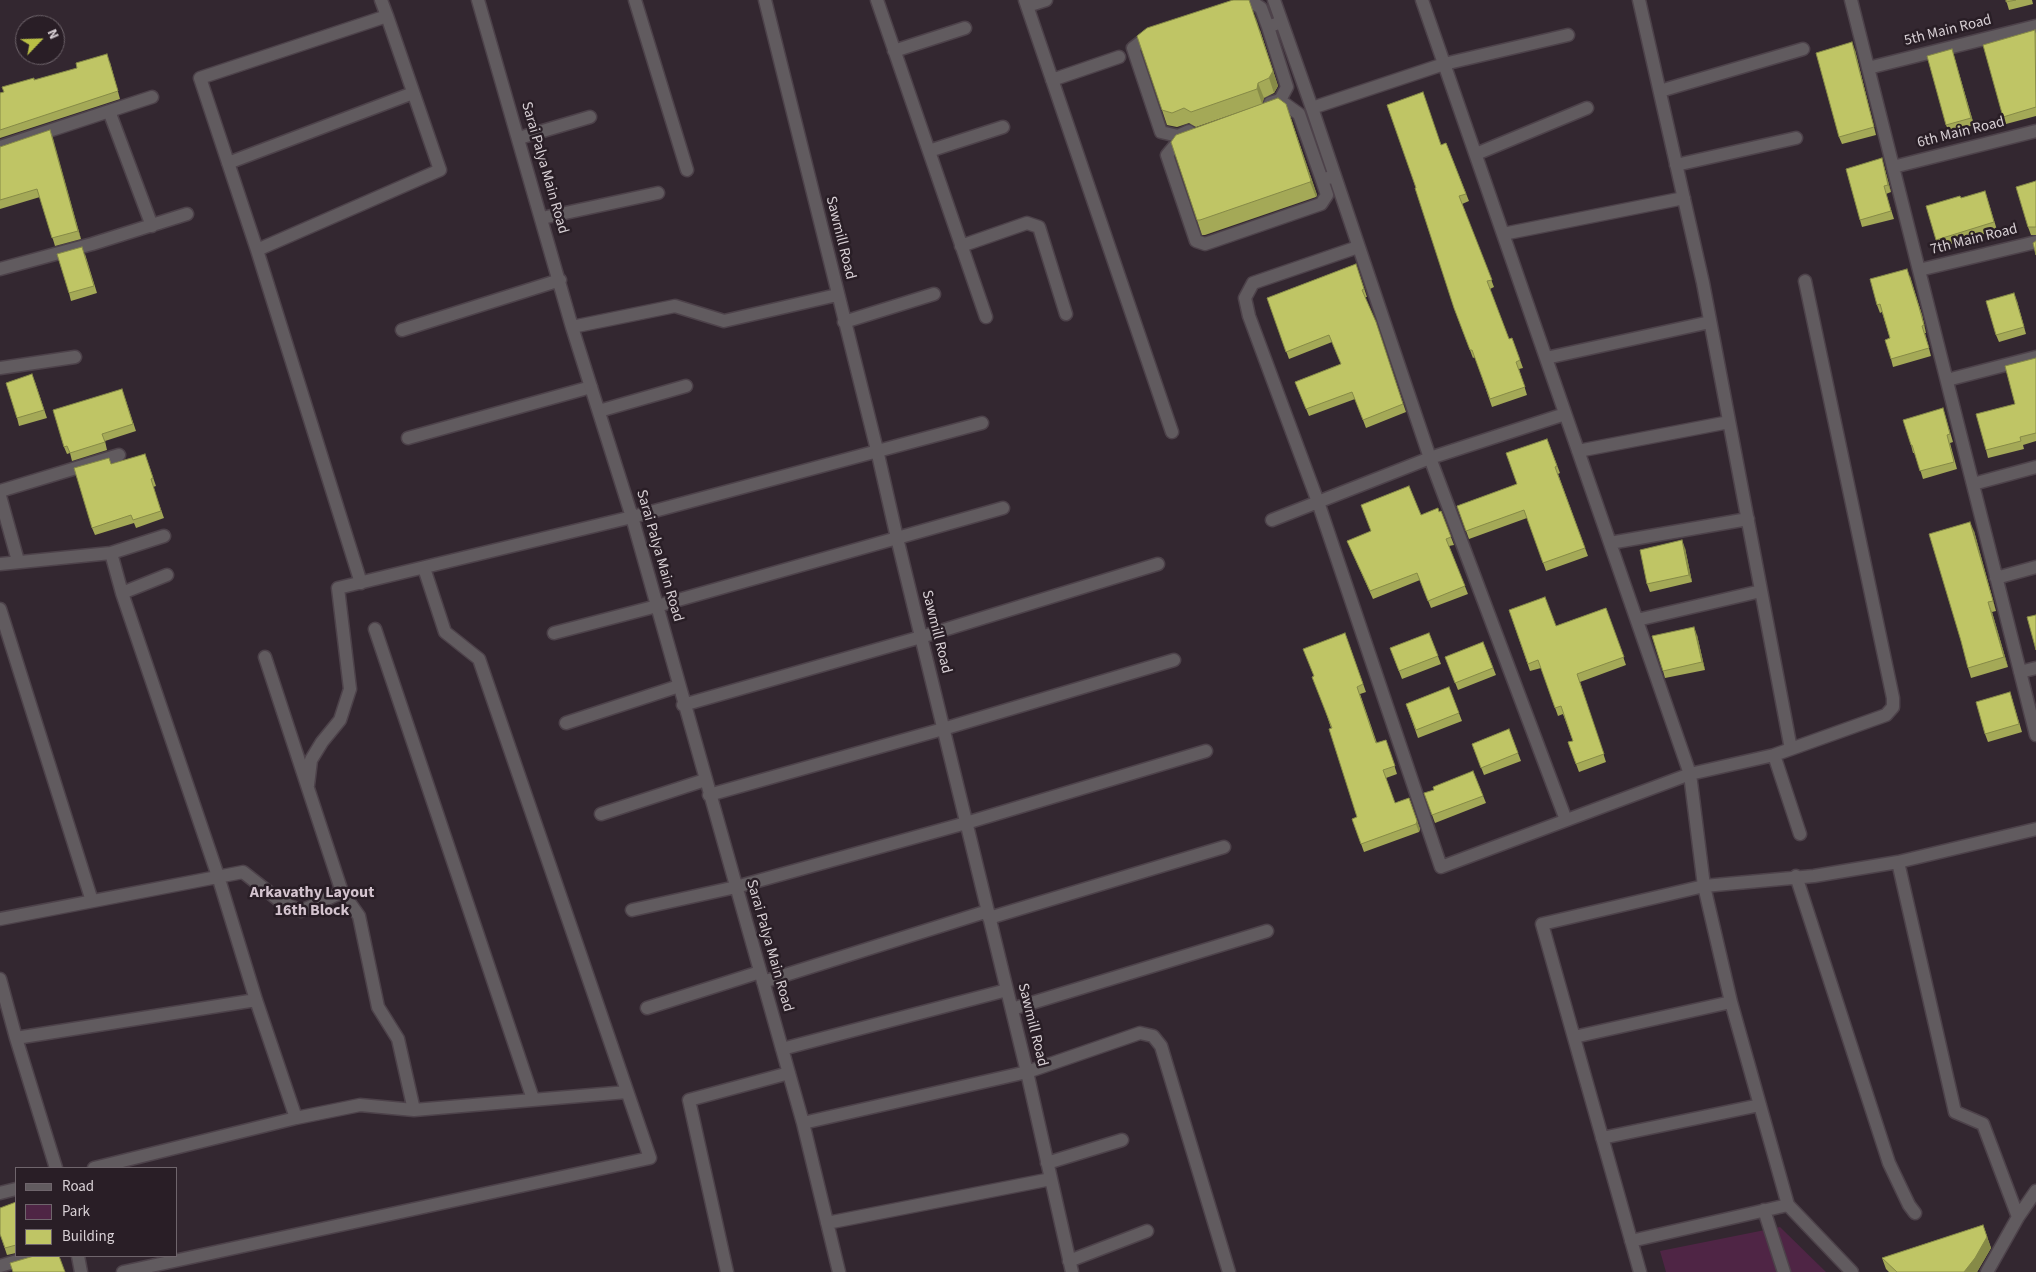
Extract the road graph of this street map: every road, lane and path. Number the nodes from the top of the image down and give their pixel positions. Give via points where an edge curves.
1 (381, 0) edge
2 (478, 0) edge
3 (635, 0) edge
4 (765, 0) edge
5 (1046, 0) edge
6 (1274, 0) edge
7 (1422, 0) edge
8 (1639, 0) edge
9 (1851, 0) edge
10 (881, 1) edge
11 (1026, 3) edge
12 (1224, 11) edge
13 (387, 16) junction
14 (1281, 22) junction
15 (2036, 26) edge
16 (1268, 27) junction
17 (964, 28) dead end
18 (1167, 30) edge
19 (1568, 35) dead end
20 (1803, 49) dead end
21 (894, 51) junction
22 (1119, 57) dead end
23 (1444, 64) junction
24 (1868, 68) junction
25 (1052, 80) junction
26 (1660, 91) junction
27 (413, 92) junction
28 (152, 97) dead end
29 (1312, 108) junction
30 (1587, 108) dead end
31 (109, 111) junction
32 (590, 117) dead end
33 (1003, 127) dead end
34 (2036, 131) edge
35 (519, 138) junction
36 (1796, 138) dead end
37 (0, 147) edge
38 (929, 151) junction
39 (1476, 154) junction
40 (228, 163) junction
41 (1676, 166) junction
42 (1893, 167) junction
43 (687, 170) dead end
44 (1328, 178) junction
45 (658, 192) dead end
46 (1684, 198) junction
47 (188, 214) dead end
48 (542, 218) junction
49 (152, 226) junction
50 (1503, 234) junction
51 (2036, 242) edge
52 (962, 246) junction
53 (1358, 247) junction
54 (257, 250) junction
55 (0, 269) edge
56 (1919, 270) junction
57 (560, 280) junction
58 (1805, 281) dead end
59 (934, 294) dead end
60 (837, 295) junction
61 (1066, 314) dead end
62 (986, 317) dead end
63 (844, 322) junction
64 (1710, 322) junction
65 (572, 327) junction
66 (402, 330) dead end
67 (75, 357) dead end
68 (2036, 357) edge
69 (1546, 358) junction
70 (0, 368) edge
71 (1946, 380) junction
72 (686, 386) dead end
73 (591, 387) junction
74 (599, 411) junction
75 (1565, 414) junction
76 (1729, 422) junction
77 (982, 423) dead end
78 (1172, 432) dead end
79 (408, 438) dead end
80 (877, 450) junction
81 (1578, 451) junction
82 (119, 455) dead end
83 (1430, 458) junction
84 (2036, 468) edge
85 (1972, 484) junction
86 (0, 491) edge
87 (0, 496) edge
88 (1318, 502) junction
89 (1003, 508) dead end
90 (632, 517) junction
91 (1748, 519) junction
92 (1272, 520) dead end
93 (164, 536) dead end
94 (897, 538) junction
95 (1610, 544) junction
96 (110, 553) junction
97 (18, 561) junction
98 (0, 564) edge
99 (1158, 564) dead end
100 (2036, 567) edge
101 (424, 568) junction
102 (167, 575) dead end
103 (1996, 578) junction
104 (361, 583) junction
105 (1761, 590) junction
106 (122, 593) junction
107 (657, 606) junction
108 (0, 609) edge
109 (1637, 620) junction
110 (375, 629) dead end
111 (554, 633) dead end
112 (921, 637) junction
113 (265, 657) dead end
114 (1174, 660) dead end
115 (2036, 668) edge
116 (2020, 672) junction
117 (679, 686) junction
118 (684, 705) junction
119 (566, 723) dead end
120 (943, 729) junction
121 (2036, 735) edge
122 (1791, 749) junction
123 (1206, 751) dead end
124 (1774, 755) junction
125 (1690, 774) junction
126 (705, 780) junction
127 (308, 784) junction
128 (709, 795) junction
129 (601, 814) dead end
130 (1566, 820) junction
131 (966, 823) junction
132 (2036, 828) edge
133 (1800, 834) dead end
134 (1224, 846) dead end
135 (1898, 862) junction
136 (218, 876) junction
137 (1796, 876) junction
138 (1704, 886) junction
139 (736, 887) junction
140 (342, 892) junction
141 (92, 901) junction
142 (632, 910) dead end
143 (989, 914) junction
144 (0, 919) edge
145 (1267, 931) dead end
146 (761, 977) junction
147 (0, 979) edge
148 (1007, 990) junction
149 (256, 1000) junction
150 (1732, 1002) junction
151 (647, 1008) dead end
152 (1012, 1009) junction
153 (1574, 1037) junction
154 (16, 1038) junction
155 (782, 1049) junction
156 (1027, 1072) junction
157 (789, 1073) junction
158 (627, 1092) junction
159 (533, 1099) junction
160 (1760, 1105) junction
161 (414, 1110) junction
162 (296, 1118) junction
163 (803, 1123) junction
164 (1602, 1138) junction
165 (1122, 1140) dead end
166 (1047, 1163) junction
167 (56, 1167) edge
168 (98, 1167) edge
169 (1051, 1178) junction
170 (15, 1189) edge
171 (2036, 1191) edge
172 (0, 1193) edge
173 (1788, 1205) junction
174 (1764, 1210) junction
175 (1915, 1213) dead end
176 (2018, 1217) junction
177 (827, 1223) junction
178 (1147, 1231) dead end
179 (1631, 1241) junction
180 (31, 1257) edge
181 (78, 1257) edge
182 (0, 1266) edge
183 (1070, 1267) edge
184 (82, 1272) edge
185 (123, 1272) edge
186 (727, 1272) edge
187 (839, 1272) edge
188 (1229, 1272) edge
189 (1640, 1272) edge
190 (1784, 1272) edge
191 (1852, 1272) edge
192 (1987, 1272) edge

1 - 13 street
2 - 35 street, Sarai Palya Main Road
3 - 43 street
4 - 60 street, Sawmill Road
5 - 11 street
6 - 14 street
7 - 23 street
8 - 26 street
9 - 24 street
10 - 21 street
11 - 25 street
12 - 16 street via 1252,2 1261,8
13 - 27 street
13 - 40 street via 200,78
14 - 16 street
14 - 29 street
15 - 24 street, 5th Main Road
16 - 44 street via 1288,87 1280,100 1259,110 1285,104 1299,114
17 - 21 street
18 - 44 street via 1148,36 1133,48 1161,132 1178,136 1205,130 1177,143 1167,155 1196,240 1205,244 1321,204 1327,195
19 - 23 street
20 - 26 street
21 - 38 street
22 - 25 street
23 - 29 street
23 - 39 street
24 - 42 street
25 - 78 street
26 - 41 street
27 - 40 street
27 - 54 street via 440,170
28 - 31 street
29 - 44 street
30 - 39 street
31 - 37 street
31 - 49 street
32 - 35 street
33 - 38 street
34 - 42 street, 6th Main Road
35 - 48 street, Sarai Palya Main Road
36 - 41 street
38 - 52 street
39 - 50 street
40 - 54 street
41 - 46 street
42 - 56 street
44 - 53 street
45 - 48 street
46 - 50 street
46 - 64 street
47 - 49 street
48 - 57 street, Sarai Palya Main Road
49 - 55 street
50 - 69 street
51 - 56 street, 7th Main Road
52 - 61 street via 1027,222 1039,227
52 - 62 street
53 - 83 street
53 - 88 street via 1253,283 1245,298
54 - 104 street
56 - 71 street
57 - 65 street, Sarai Palya Main Road
57 - 66 street
58 - 122 street via 1893,707 1886,715
59 - 63 street
60 - 63 street, Sawmill Road
60 - 65 street via 724,321 675,306
63 - 80 street, Sawmill Road
64 - 69 street
64 - 76 street
65 - 73 street, Sarai Palya Main Road
67 - 70 street
68 - 71 street
69 - 75 street
71 - 85 street
72 - 74 street
73 - 74 street, Sarai Palya Main Road
73 - 79 street
74 - 90 street, Sarai Palya Main Road
75 - 81 street
75 - 83 street
76 - 81 street
76 - 91 street
77 - 80 street
80 - 90 street
80 - 94 street, Sawmill Road
81 - 95 street
82 - 86 street
83 - 88 street
83 - 130 street
84 - 85 street
85 - 103 street
87 - 97 street
88 - 92 street
88 - 130 street via 1441,867
89 - 94 street
90 - 101 street
90 - 107 street, Sarai Palya Main Road
91 - 95 street
91 - 105 street
93 - 96 street
94 - 107 street
94 - 112 street, Sawmill Road
95 - 109 street
96 - 97 street
96 - 106 street
97 - 98 street
99 - 112 street
100 - 103 street
101 - 104 street
101 - 158 street via 445,632 479,659
102 - 106 street
103 - 116 street
104 - 127 street via 338,588 350,689 340,720 311,760
105 - 109 street
105 - 122 street
106 - 136 street
107 - 111 street
107 - 117 street, Sarai Palya Main Road
108 - 141 street
109 - 125 street
110 - 159 street
112 - 118 street
112 - 120 street, Sawmill Road
113 - 127 street
114 - 120 street
115 - 116 street
116 - 121 street
117 - 118 street, Sarai Palya Main Road
117 - 119 street
118 - 126 street, Sarai Palya Main Road
120 - 128 street
120 - 131 street, Sawmill Road
122 - 124 street
123 - 131 street
124 - 125 street
124 - 133 street
125 - 130 street
125 - 138 street
126 - 128 street, Sarai Palya Main Road
126 - 129 street
127 - 140 street
128 - 139 street, Sarai Palya Main Road
131 - 139 street
131 - 143 street, Sawmill Road
132 - 135 street
134 - 143 street
135 - 137 street
135 - 176 street via 1955,1112 1983,1124
136 - 140 street via 243,872 280,900 301,911
136 - 141 street
136 - 149 street
137 - 138 street
137 - 175 street via 1889,1163
138 - 150 street
138 - 153 street via 1542,924
139 - 142 street
139 - 146 street, Sarai Palya Main Road
140 - 161 street via 359,916 378,1007 398,1038
141 - 144 street
143 - 146 street
143 - 148 street, Sawmill Road
145 - 152 street
146 - 151 street
146 - 155 street, Sarai Palya Main Road
147 - 154 street
148 - 152 street, Sawmill Road
148 - 155 street
149 - 154 street
149 - 162 street
150 - 153 street
150 - 160 street
152 - 156 street, Sawmill Road
153 - 164 street
154 - 167 street
155 - 157 street, Sarai Palya Main Road
156 - 163 street
156 - 166 street, Sawmill Road
156 - 188 street via 1140,1033 1153,1036 1161,1046
157 - 163 street, Sarai Palya Main Road
157 - 186 street via 689,1100
158 - 159 street
158 - 185 street via 650,1158
159 - 161 street
160 - 164 street
160 - 173 street
161 - 162 street via 360,1105
162 - 168 street
163 - 177 street, Sarai Palya Main Road
164 - 179 street
165 - 166 street
166 - 169 street, Sawmill Road
169 - 177 street
169 - 183 street, Sawmill Road
170 - 172 street
171 - 176 street
173 - 174 street
173 - 191 street
174 - 179 street
174 - 190 street
176 - 192 street
177 - 187 street, Sarai Palya Main Road
178 - 183 street
179 - 189 street
180 - 182 street
181 - 184 street

